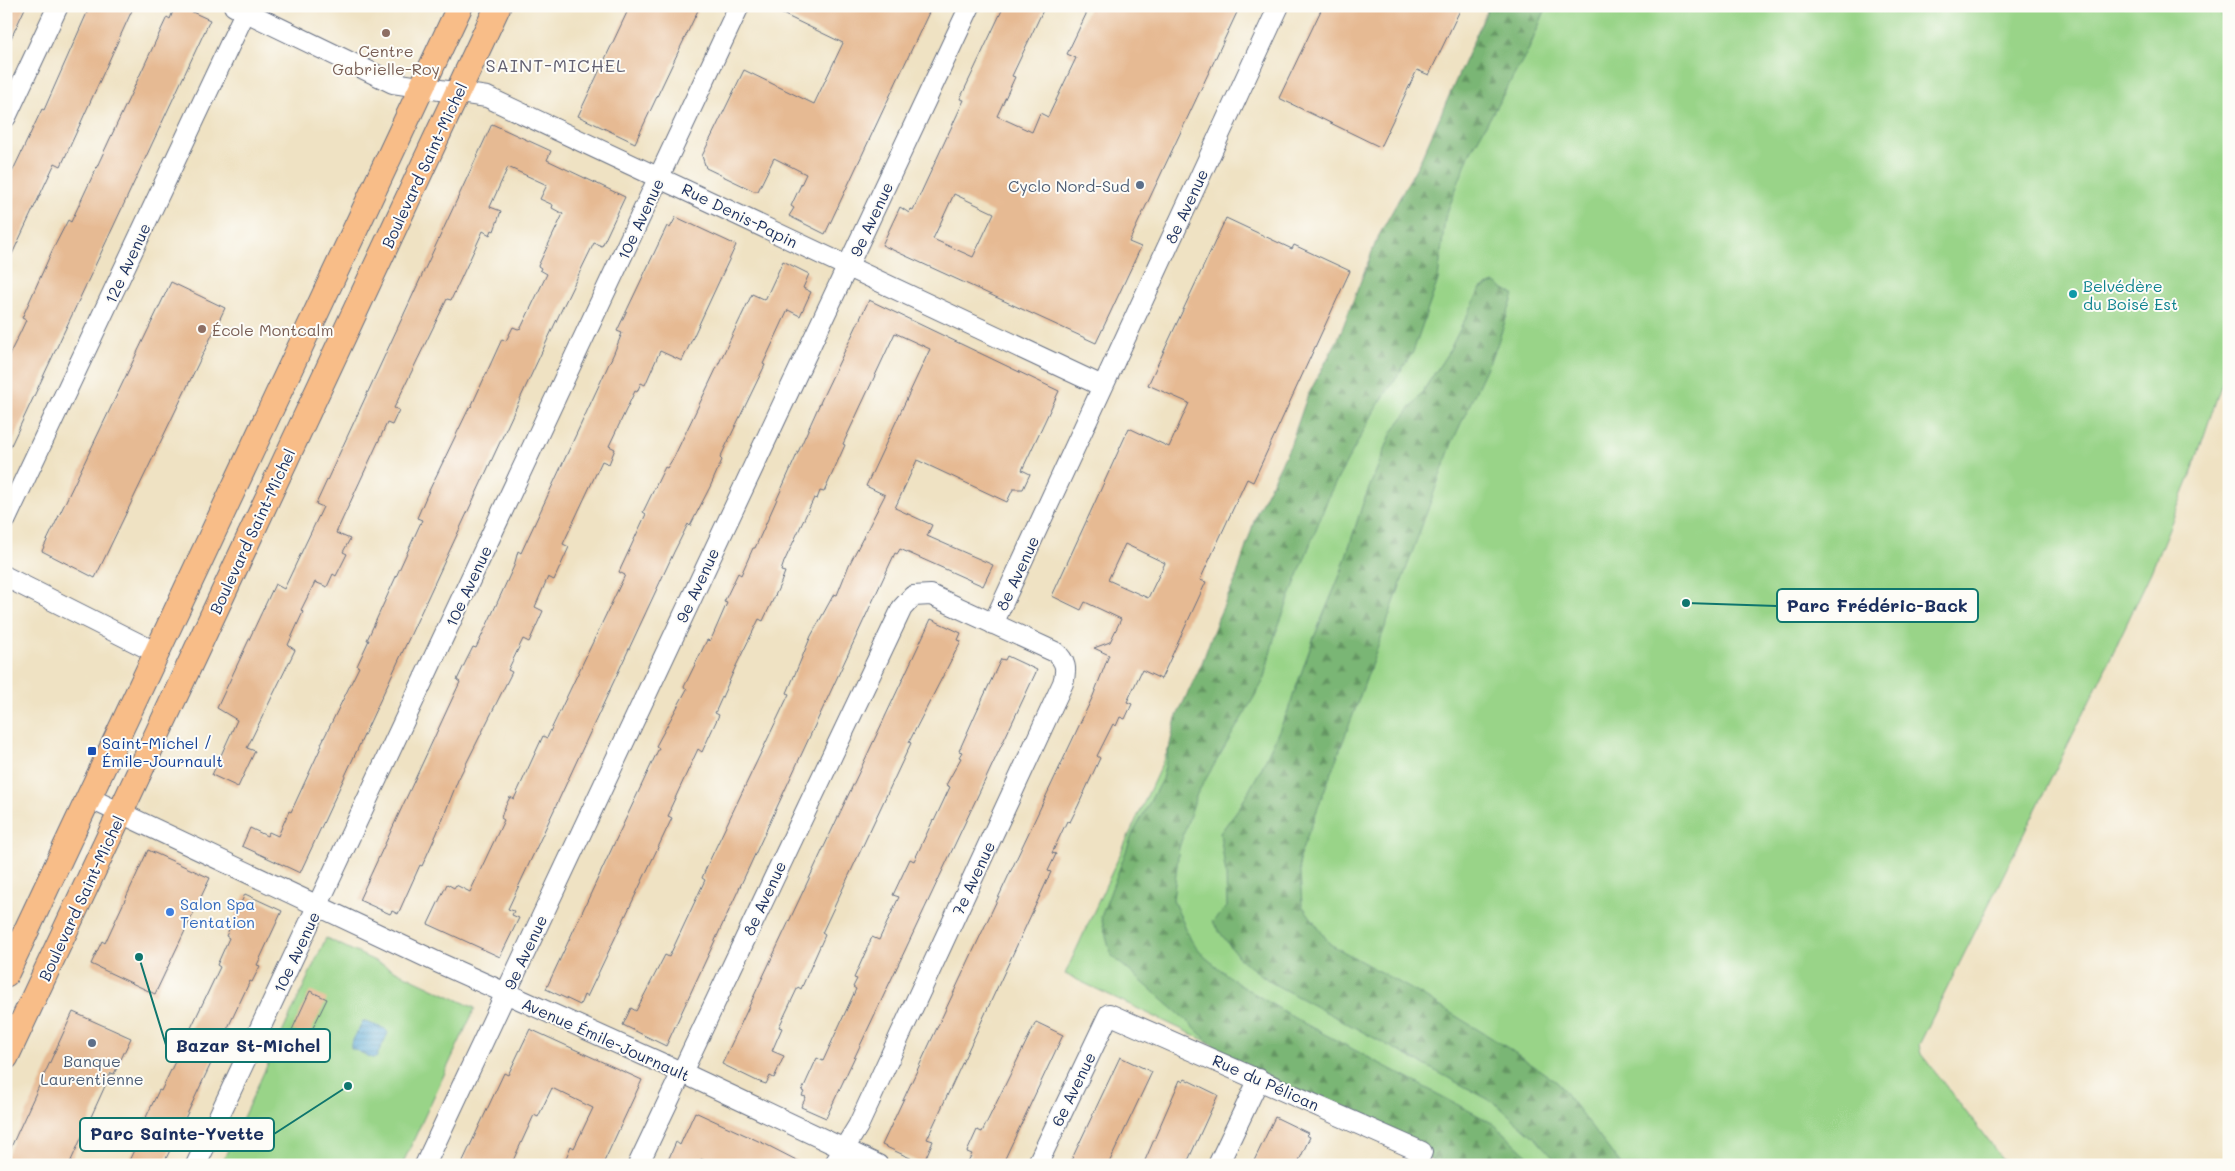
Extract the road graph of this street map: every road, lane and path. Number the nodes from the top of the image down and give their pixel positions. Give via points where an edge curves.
1 (58, 6) edge
2 (460, 6) edge
3 (498, 6) edge
4 (739, 6) edge
5 (970, 6) edge
6 (1279, 6) edge
7 (243, 8) edge
8 (422, 87) junction
9 (457, 92) junction
10 (6, 117) edge
11 (660, 177) junction
12 (848, 267) junction
13 (1102, 386) junction
14 (6, 519) edge
15 (6, 577) edge
16 (993, 624) junction
17 (157, 653) junction
18 (89, 798) junction
19 (121, 812) junction
20 (318, 905) junction
21 (6, 974) edge
22 (506, 993) junction
23 (1109, 1014) joint
24 (6, 1057) edge
25 (681, 1072) junction
26 (1259, 1078) junction
27 (839, 1157) edge
28 (1419, 1158) edge
29 (196, 1165) edge
30 (425, 1165) edge
31 (638, 1165) edge
32 (878, 1165) edge
33 (1037, 1165) edge
34 (1218, 1165) edge

1 - 10 street
2 - 8 main road
3 - 9 main road, Boulevard Saint-Michel
4 - 11 street, 10e Avenue
5 - 12 street, 9e Avenue
6 - 13 street, 8e Avenue
7 - 8 street, Rue Denis-Papin via 393,83
7 - 14 street, 12e Avenue
8 - 9 street, Rue Denis-Papin
8 - 17 main road
9 - 11 street, Rue Denis-Papin via 487,96
9 - 19 main road, Boulevard Saint-Michel
11 - 12 street, Rue Denis-Papin
11 - 20 street, 10e Avenue
12 - 13 street, Rue Denis-Papin
12 - 22 street, 9e Avenue
13 - 16 street, 8e Avenue
15 - 17 street
16 - 25 street, 8e Avenue via 931,595 913,596 902,608
16 - 27 street, 7e Avenue via 1055,652 1065,664 1063,683 858,1126
17 - 18 main road
18 - 19 street, Avenue Émile-Journault
18 - 21 main road
19 - 20 street, Avenue Émile-Journault
19 - 24 main road, Boulevard Saint-Michel
20 - 22 street, Avenue Émile-Journault
20 - 29 street, 10e Avenue
22 - 25 street, Avenue Émile-Journault
22 - 30 street, 9e Avenue
23 - 26 street, Rue du Pélican
23 - 33 street, 6e Avenue
25 - 27 street, Avenue Émile-Journault
25 - 31 street, 8e Avenue
26 - 28 street, Rue du Pélican
26 - 34 street
27 - 32 street, Avenue Émile-Journault

